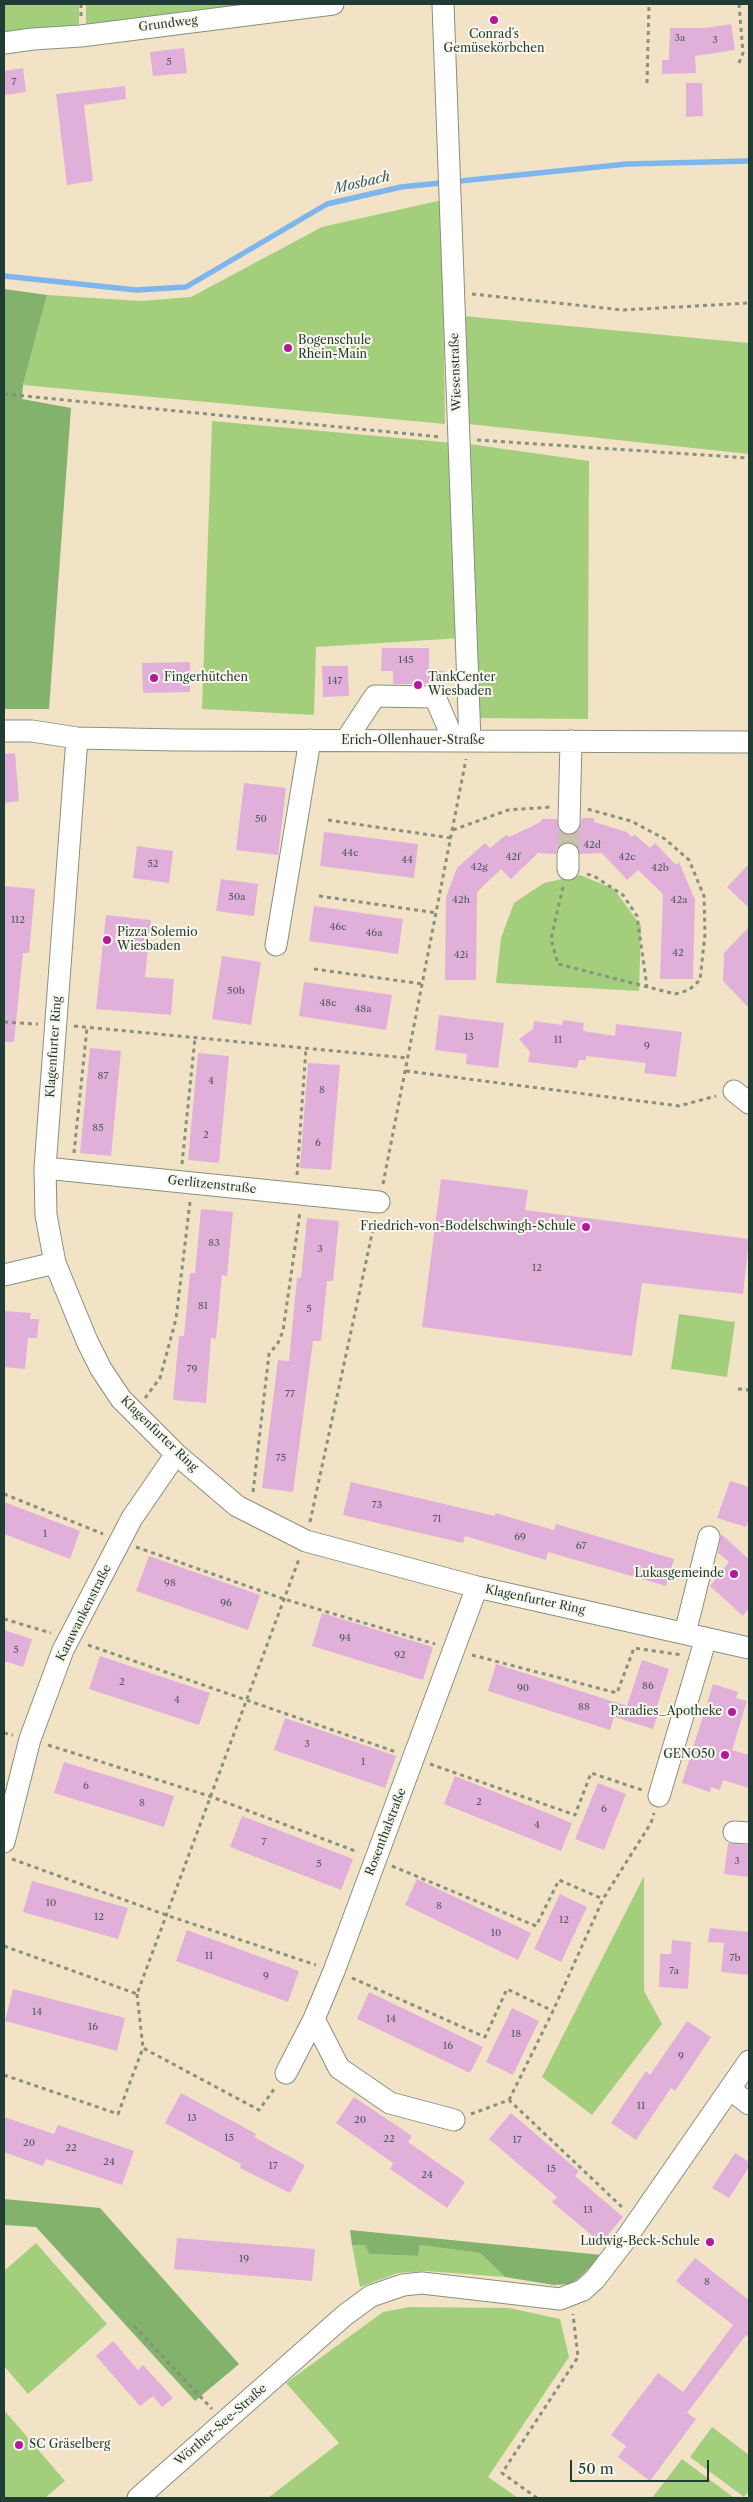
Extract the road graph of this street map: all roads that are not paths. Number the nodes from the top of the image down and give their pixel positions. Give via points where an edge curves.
1 (333, 4) edge
2 (443, 4) edge
3 (4, 44) edge
4 (4, 731) edge
5 (77, 738) junction
6 (310, 740) junction
7 (346, 740) junction
8 (462, 741) junction
9 (572, 741) junction
10 (749, 742) edge
11 (4, 746) edge
12 (569, 823) tunnel mouth
13 (276, 945) dead end
14 (45, 1168) junction
15 (379, 1202) road end
16 (55, 1263) junction
17 (4, 1275) edge
18 (176, 1454) junction
19 (710, 1537) dead end
20 (477, 1587) junction
21 (695, 1636) junction
22 (749, 1648) edge
23 (659, 1796) road end
24 (6, 1820) edge
25 (4, 1842) edge
26 (314, 2019) junction
27 (749, 2061) edge
28 (286, 2073) road end
29 (730, 2089) junction
30 (749, 2104) edge
31 (454, 2120) road end
32 (138, 2498) edge

1 - 3 street, Grundweg
2 - 8 street, Wiesenstraße via 458,439
4 - 5 street, Erich-Ollenhauer-Straße via 32,731
5 - 6 street, Erich-Ollenhauer-Straße
5 - 11 street, Erich-Ollenhauer-Straße
5 - 14 street, Klagenfurter Ring
6 - 7 street, Erich-Ollenhauer-Straße
6 - 13 street
7 - 8 street, Erich-Ollenhauer-Straße
7 - 8 street via 375,696 435,696
8 - 9 street, Erich-Ollenhauer-Straße
9 - 10 street, Erich-Ollenhauer-Straße
9 - 12 street
14 - 15 street, Gerlitzenstraße
14 - 16 street, Klagenfurter Ring via 46,1215
16 - 17 street
16 - 18 street, Klagenfurter Ring via 101,1369 121,1399
18 - 20 street, Klagenfurter Ring via 237,1506 306,1541
18 - 24 street, Karawankenstraße via 132,1518 69,1638 30,1739
19 - 21 street
20 - 21 street, Klagenfurter Ring
20 - 26 street, Rosenthalstraße
21 - 22 street, Klagenfurter Ring
21 - 23 street via 700,1658
24 - 25 street, Karawankenstraße
26 - 28 street, Rosenthalstraße
26 - 31 street via 339,2068 390,2103
27 - 29 street
29 - 30 street
29 - 32 street, Wörther-See-Straße via 637,2222 595,2279 583,2290 560,2299 436,2283 403,2285 371,2296

